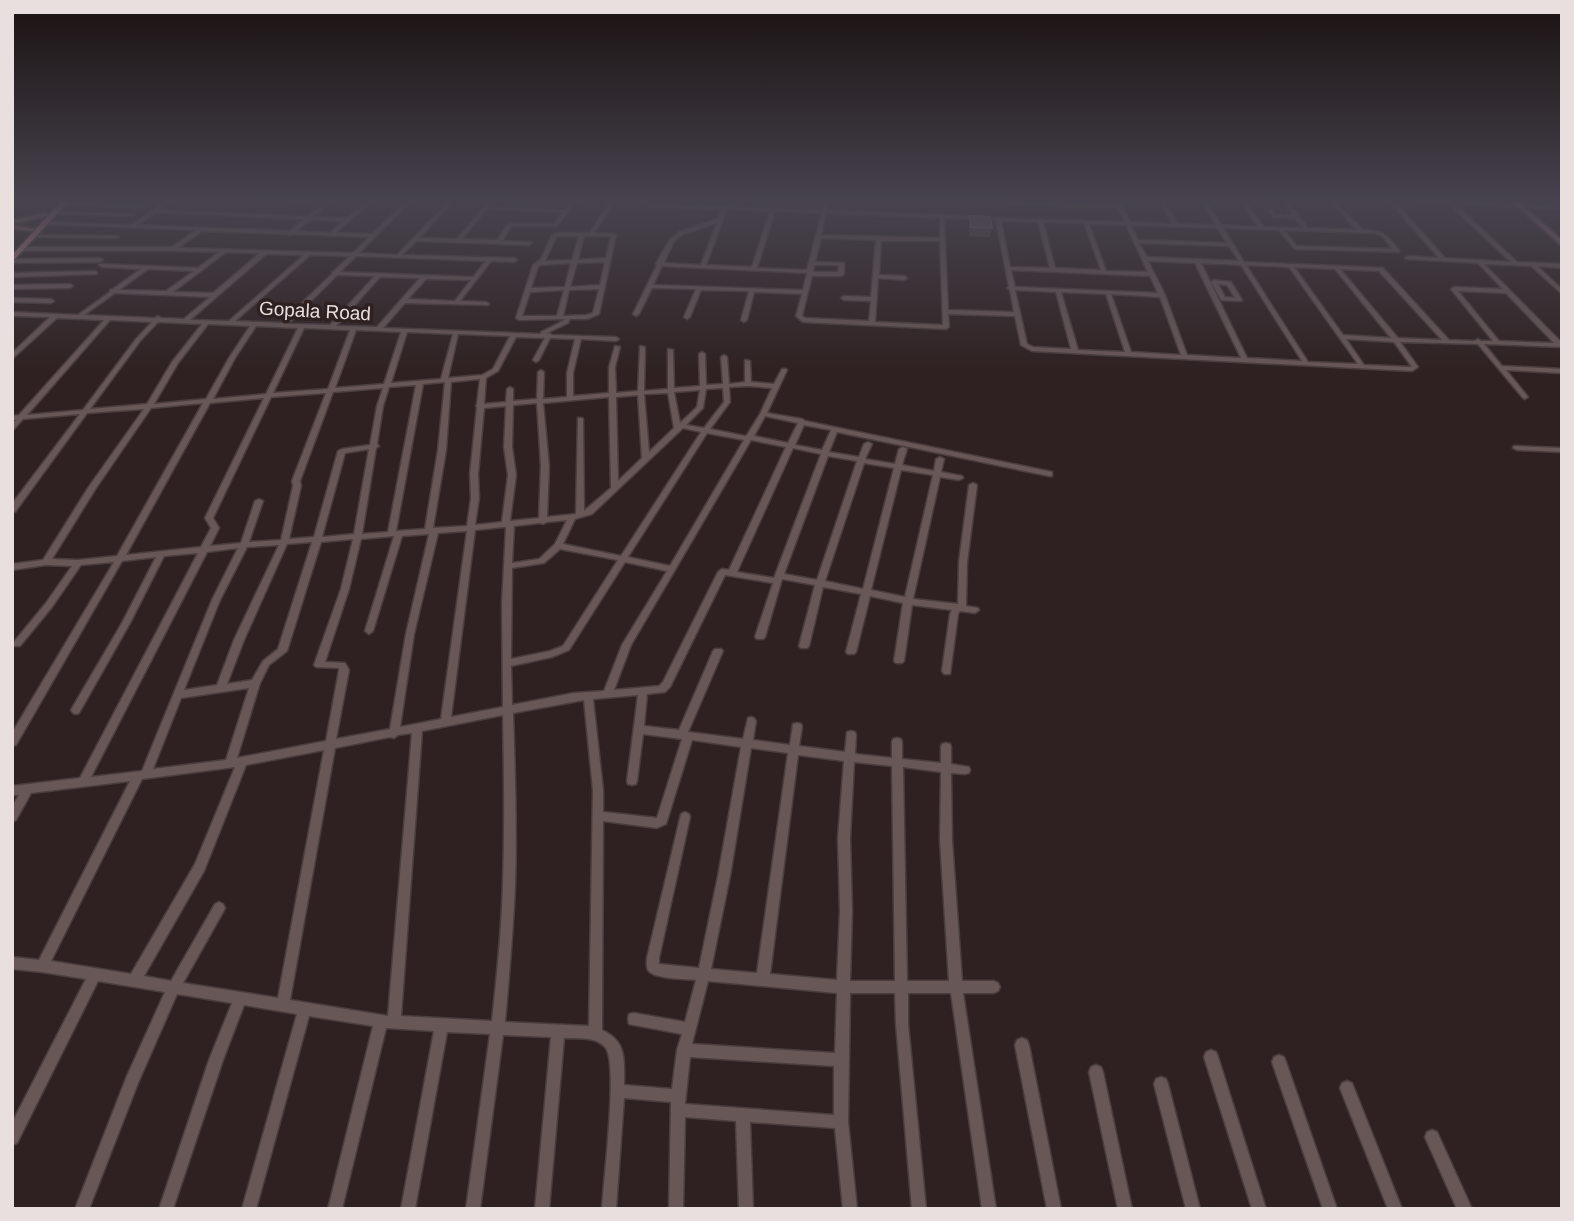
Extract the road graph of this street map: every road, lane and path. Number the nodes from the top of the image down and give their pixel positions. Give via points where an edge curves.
1 (215, 258) edge
2 (258, 258) edge
3 (303, 258) edge
4 (350, 258) edge
5 (467, 258) edge
6 (542, 258) edge
7 (576, 258) edge
8 (608, 258) edge
9 (663, 258) edge
10 (706, 258) edge
11 (758, 258) edge
12 (814, 258) edge
13 (877, 258) edge
14 (943, 258) edge
15 (1005, 258) edge
16 (1050, 258) edge
17 (1099, 258) edge
18 (1146, 258) joint
19 (1240, 258) edge
20 (1303, 258) edge
21 (1408, 258) dead end
22 (1510, 258) edge
23 (490, 259) junction
24 (514, 260) dead end
25 (1444, 260) joint
26 (12, 261) edge
27 (575, 261) junction
28 (607, 261) junction
29 (1197, 261) junction
30 (540, 262) junction
31 (1480, 262) junction
32 (813, 263) junction
33 (1244, 263) junction
34 (659, 264) junction
35 (1516, 264) junction
36 (1290, 265) junction
37 (1533, 265) junction
38 (1309, 266) junction
39 (1562, 266) edge
40 (146, 267) junction
41 (703, 267) junction
42 (1336, 267) junction
43 (1007, 268) junction
44 (754, 269) junction
45 (199, 270) junction
46 (1053, 270) junction
47 (1104, 272) junction
48 (95, 273) dead end
49 (810, 273) junction
50 (334, 274) junction
51 (1152, 274) junction
52 (12, 275) edge
53 (379, 275) junction
54 (875, 276) junction
55 (424, 277) junction
56 (904, 278) dead end
57 (474, 279) junction
58 (70, 286) dead end
59 (649, 286) junction
60 (12, 287) edge
61 (601, 287) junction
62 (568, 288) junction
63 (699, 288) junction
64 (1010, 288) junction
65 (527, 290) junction
66 (752, 290) junction
67 (1058, 290) junction
68 (112, 291) junction
69 (1508, 291) junction
70 (805, 292) junction
71 (1562, 292) edge
72 (168, 293) junction
73 (1108, 293) junction
74 (213, 295) junction
75 (1162, 295) junction
76 (844, 298) dead end
77 (873, 299) junction
78 (12, 300) edge
79 (51, 300) dead end
80 (404, 302) junction
81 (456, 303) junction
82 (486, 304) dead end
83 (945, 312) junction
84 (12, 314) edge
85 (636, 314) dead end
86 (1016, 314) junction
87 (80, 315) junction
88 (55, 316) junction
89 (110, 317) junction
90 (687, 317) dead end
91 (158, 318) junction
92 (556, 318) junction
93 (567, 318) junction
94 (186, 320) junction
95 (744, 320) dead end
96 (206, 321) junction
97 (231, 322) junction
98 (872, 323) junction
99 (254, 324) junction
100 (283, 325) junction
101 (302, 326) junction
102 (558, 326) junction
103 (331, 327) junction
104 (354, 328) junction
105 (379, 329) junction
106 (405, 330) junction
107 (456, 332) junction
108 (514, 334) junction
109 (545, 335) junction
110 (579, 337) junction
111 (1342, 337) junction
112 (1396, 340) junction
113 (1478, 341) junction
114 (1496, 341) junction
115 (1448, 342) junction
116 (1560, 345) edge
117 (642, 347) dead end
118 (670, 350) dead end
119 (1075, 351) junction
120 (702, 354) dead end
121 (1128, 354) junction
122 (12, 357) edge
123 (1185, 357) junction
124 (724, 358) dead end
125 (536, 360) dead end
126 (1244, 360) junction
127 (747, 361) dead end
128 (1306, 363) junction
129 (1363, 367) junction
130 (1502, 368) junction
131 (784, 370) dead end
132 (541, 372) dead end
133 (1561, 372) edge
134 (483, 377) junction
135 (446, 380) junction
136 (420, 382) junction
137 (748, 384) junction
138 (387, 385) junction
139 (776, 386) junction
140 (728, 387) junction
141 (510, 389) dead end
142 (703, 389) junction
143 (330, 390) junction
144 (671, 391) junction
145 (641, 394) junction
146 (270, 396) junction
147 (612, 396) junction
148 (1525, 397) dead end
149 (570, 399) junction
150 (209, 401) junction
151 (540, 401) junction
152 (509, 403) junction
153 (150, 405) junction
154 (479, 406) junction
155 (87, 410) junction
156 (763, 414) junction
157 (21, 417) junction
158 (12, 418) edge
159 (580, 419) dead end
160 (802, 421) junction
161 (12, 428) edge
162 (681, 428) junction
163 (835, 428) junction
164 (705, 430) junction
165 (747, 438) junction
166 (868, 443) dead end
167 (375, 446) junction
168 (789, 446) junction
169 (1517, 448) dead end
170 (903, 449) dead end
171 (1562, 450) edge
172 (825, 453) junction
173 (646, 459) junction
174 (940, 459) dead end
175 (861, 460) junction
176 (898, 466) junction
177 (937, 473) junction
178 (1049, 474) dead end
179 (959, 478) dead end
180 (973, 485) dead end
181 (614, 487) junction
182 (259, 501) dead end
183 (12, 510) edge
184 (576, 517) junction
185 (543, 522) junction
186 (508, 525) junction
187 (471, 528) junction
188 (432, 531) junction
189 (395, 534) junction
190 (358, 536) junction
191 (317, 541) junction
192 (284, 542) junction
193 (244, 545) junction
194 (559, 545) junction
195 (203, 550) junction
196 (161, 555) junction
197 (120, 558) junction
198 (621, 560) junction
199 (46, 562) junction
200 (78, 563) junction
201 (507, 566) junction
202 (12, 567) edge
203 (673, 569) junction
204 (732, 573) junction
205 (778, 578) junction
206 (820, 583) junction
207 (864, 593) junction
208 (908, 601) junction
209 (960, 607) junction
210 (975, 610) dead end
211 (369, 632) dead end
212 (760, 637) dead end
213 (17, 644) dead end
214 (804, 646) dead end
215 (718, 651) dead end
216 (851, 652) dead end
217 (900, 661) dead end
218 (507, 663) junction
219 (947, 671) dead end
220 (255, 683) junction
221 (221, 688) junction
222 (643, 691) junction
223 (607, 694) junction
224 (178, 695) junction
225 (588, 696) junction
226 (76, 710) dead end
227 (509, 710) junction
228 (751, 721) dead end
229 (445, 723) junction
230 (797, 727) dead end
231 (417, 729) junction
232 (639, 729) junction
233 (394, 734) junction
234 (851, 735) dead end
235 (685, 736) junction
236 (12, 742) edge
237 (897, 742) dead end
238 (745, 743) junction
239 (329, 746) junction
240 (946, 747) dead end
241 (793, 750) junction
242 (848, 757) junction
243 (236, 763) junction
244 (896, 763) junction
245 (946, 768) junction
246 (965, 769) dead end
247 (142, 775) junction
248 (632, 781) dead end
249 (83, 782) junction
250 (29, 789) junction
251 (12, 791) edge
252 (597, 816) junction
253 (12, 817) edge
254 (685, 817) dead end
255 (219, 908) dead end
256 (13, 965) edge
257 (43, 965) junction
258 (95, 975) junction
259 (703, 976) junction
260 (763, 978) junction
261 (134, 981) junction
262 (174, 987) junction
263 (845, 987) junction
264 (902, 987) junction
265 (956, 987) junction
266 (994, 987) dead end
267 (240, 998) junction
268 (283, 1005) junction
269 (305, 1008) junction
270 (634, 1019) dead end
271 (388, 1022) junction
272 (442, 1025) junction
273 (499, 1029) junction
274 (689, 1029) junction
275 (558, 1033) junction
276 (595, 1033) junction
277 (1022, 1045) dead end
278 (684, 1050) junction
279 (1211, 1058) dead end
280 (841, 1060) junction
281 (1279, 1062) dead end
282 (1096, 1072) dead end
283 (1161, 1084) dead end
284 (1347, 1088) dead end
285 (617, 1091) junction
286 (678, 1103) junction
287 (743, 1115) junction
288 (841, 1122) junction
289 (1432, 1137) dead end
290 (12, 1139) edge
291 (82, 1209) edge
292 (166, 1209) edge
293 (249, 1209) edge
294 (335, 1209) edge
295 (408, 1209) edge
296 (474, 1209) edge
297 (542, 1209) edge
298 (609, 1209) edge
299 (676, 1209) edge
300 (746, 1209) edge
301 (850, 1209) edge
302 (919, 1209) edge
303 (989, 1209) edge
304 (1054, 1209) edge
305 (1125, 1209) edge
306 (1193, 1209) edge
307 (1259, 1209) edge
308 (1330, 1209) edge
309 (1395, 1209) edge
310 (1465, 1209) edge

1 - 45 street
2 - 74 street
3 - 97 street
4 - 50 street
5 - 23 street
6 - 30 street
7 - 27 street
8 - 28 street
9 - 34 street
10 - 41 street
11 - 44 street
12 - 32 street
13 - 54 street
14 - 83 street
15 - 43 street
16 - 46 street
17 - 47 street
18 - 29 street
18 - 51 street
19 - 33 street
20 - 38 street
21 - 25 street
22 - 35 street
23 - 24 street
23 - 57 street
25 - 31 street
26 - 40 street
27 - 28 street
27 - 30 street
27 - 62 street
28 - 61 street
29 - 33 street
29 - 126 street via 1215,290
30 - 65 street
31 - 35 street
31 - 69 street
32 - 49 street
32 - 49 street via 842,264 841,274
33 - 36 street
33 - 128 street
34 - 41 street
34 - 59 street
35 - 37 street
36 - 38 street
36 - 111 street
37 - 39 street
37 - 71 street
38 - 42 street
40 - 45 street
40 - 68 street
41 - 44 street
42 - 112 street
42 - 115 street via 1381,269
43 - 46 street
43 - 64 street
44 - 49 street
45 - 72 street
46 - 47 street
47 - 51 street
48 - 52 street
49 - 70 street
50 - 53 street
50 - 100 street
51 - 75 street
53 - 55 street
53 - 103 street
54 - 56 street
54 - 77 street via 870,290
55 - 57 street
55 - 80 street
57 - 81 street
58 - 60 street
59 - 63 street
59 - 85 street
61 - 62 street
61 - 93 street via 595,315
62 - 65 street
62 - 92 street
63 - 66 street
63 - 90 street
64 - 67 street
64 - 86 street
65 - 92 street via 519,318
66 - 70 street
66 - 95 street
67 - 73 street
67 - 119 street
68 - 72 street
68 - 87 street
69 - 114 street via 1454,289
69 - 116 street
70 - 98 street via 799,317 803,320
72 - 74 street
73 - 75 street
73 - 121 street
74 - 94 street
75 - 123 street
76 - 77 street
77 - 98 street
78 - 79 street
80 - 81 street
80 - 105 street
81 - 82 street
83 - 86 street
83 - 98 street via 946,327
84 - 88 street, Gopala Road
86 - 119 street via 1026,348
87 - 88 street, Gopala Road
87 - 89 street, Gopala Road
88 - 122 street
89 - 91 street, Gopala Road
89 - 157 street
91 - 94 street, Gopala Road
91 - 155 street
92 - 93 street
92 - 102 street via 553,323
93 - 102 street
94 - 96 street, Gopala Road
96 - 97 street, Gopala Road
96 - 153 street
97 - 99 street, Gopala Road
99 - 100 street, Gopala Road
99 - 150 street
100 - 101 street, Gopala Road
101 - 103 street, Gopala Road
101 - 146 street
102 - 109 street
103 - 104 street, Gopala Road
104 - 105 street, Gopala Road
104 - 143 street
105 - 106 street, Gopala Road
106 - 107 street, Gopala Road
106 - 138 street
107 - 108 street, Gopala Road
107 - 135 street
108 - 109 street, Gopala Road
108 - 134 street via 496,370
109 - 110 street, Gopala Road
109 - 125 street
110 - 147 street, Gopala Road via 617,343
110 - 149 street via 570,373
111 - 112 street
111 - 129 street
112 - 115 street
112 - 129 street via 1415,367
113 - 114 street
113 - 115 street
113 - 130 street
114 - 116 street
117 - 145 street
118 - 144 street
119 - 121 street
120 - 142 street
121 - 123 street
123 - 126 street
124 - 140 street
126 - 128 street
127 - 137 street
128 - 129 street
130 - 133 street
130 - 148 street
131 - 139 street
132 - 151 street
134 - 135 street
134 - 154 street
135 - 136 street
135 - 188 street
136 - 138 street
136 - 189 street
137 - 139 street
137 - 140 street
138 - 143 street
138 - 167 street
139 - 156 street
140 - 142 street
140 - 164 street via 727,402
141 - 152 street
142 - 144 street
142 - 162 street via 700,408
143 - 146 street
143 - 192 street via 296,481
144 - 145 street
144 - 162 street
145 - 147 street
145 - 173 street
146 - 150 street
146 - 195 street via 209,518 215,528
147 - 149 street
147 - 181 street
149 - 151 street
150 - 153 street
150 - 197 street
151 - 152 street
151 - 185 street
152 - 154 street
152 - 186 street via 512,475
153 - 155 street
153 - 199 street
154 - 187 street
155 - 157 street
155 - 183 street
156 - 160 street
156 - 165 street
157 - 158 street
157 - 161 street
159 - 184 street
160 - 163 street
160 - 168 street
162 - 164 street
162 - 173 street
163 - 172 street
163 - 178 street
164 - 165 street
164 - 198 street
165 - 168 street
165 - 203 street
166 - 175 street
167 - 190 street
167 - 191 street via 341,451
168 - 172 street
168 - 204 street
169 - 171 street
170 - 176 street
172 - 175 street
172 - 205 street
173 - 181 street
174 - 177 street
175 - 176 street
175 - 206 street
176 - 177 street
176 - 207 street
177 - 179 street
177 - 208 street
180 - 209 street
181 - 184 street via 589,512
182 - 193 street
184 - 185 street
184 - 194 street
185 - 186 street
186 - 187 street
186 - 201 street
187 - 188 street
187 - 229 street
188 - 189 street
188 - 233 street
189 - 190 street
189 - 211 street
190 - 191 street
190 - 239 street via 319,665 344,667
191 - 192 street
191 - 220 street via 282,651 266,663
192 - 193 street
192 - 221 street
193 - 195 street
193 - 224 street
194 - 198 street
194 - 201 street via 542,561
195 - 196 street
195 - 249 street
196 - 197 street
196 - 226 street
197 - 200 street
197 - 236 street
198 - 203 street
198 - 218 street via 562,651
199 - 200 street
199 - 202 street
200 - 213 street
201 - 218 street
203 - 223 street via 628,645
204 - 205 street
204 - 222 street via 722,572 665,688
205 - 206 street
205 - 212 street
206 - 207 street
206 - 214 street
207 - 208 street
207 - 216 street
208 - 209 street
208 - 217 street
209 - 210 street
209 - 219 street via 954,614
215 - 235 street
218 - 227 street
220 - 221 street
220 - 243 street
221 - 224 street
222 - 223 street
222 - 232 street
223 - 225 street
224 - 247 street
225 - 227 street
225 - 252 street
227 - 229 street
227 - 273 street via 508,940
228 - 238 street
229 - 231 street
230 - 241 street
231 - 233 street
231 - 271 street
232 - 235 street
232 - 248 street
233 - 239 street
234 - 242 street
235 - 238 street
235 - 252 street via 662,821
237 - 244 street
238 - 241 street
238 - 259 street
239 - 243 street
239 - 268 street
240 - 245 street
241 - 242 street
241 - 260 street
242 - 244 street
242 - 263 street
243 - 247 street
243 - 261 street via 200,867
244 - 245 street
244 - 264 street
245 - 246 street
245 - 265 street
247 - 249 street
247 - 257 street
249 - 250 street
250 - 251 street
250 - 253 street
252 - 276 street
254 - 259 street via 652,962 657,970
255 - 262 street
256 - 257 street
257 - 258 street
258 - 261 street
258 - 290 street
259 - 260 street
259 - 274 street
260 - 263 street
261 - 262 street
262 - 267 street
262 - 291 street
263 - 264 street
263 - 280 street
264 - 265 street
264 - 302 street
265 - 266 street
265 - 303 street
267 - 268 street
267 - 292 street
268 - 269 street
269 - 271 street
269 - 293 street
270 - 274 street
271 - 272 street
271 - 294 street
272 - 273 street
272 - 295 street
273 - 275 street
273 - 296 street
274 - 278 street
275 - 276 street
275 - 297 street
276 - 285 street via 613,1046
277 - 304 street
278 - 280 street
278 - 286 street
279 - 307 street
280 - 288 street
281 - 308 street
282 - 305 street
283 - 306 street
284 - 309 street
285 - 286 street
285 - 298 street
286 - 287 street
286 - 299 street
287 - 288 street
287 - 300 street
288 - 301 street
289 - 310 street

